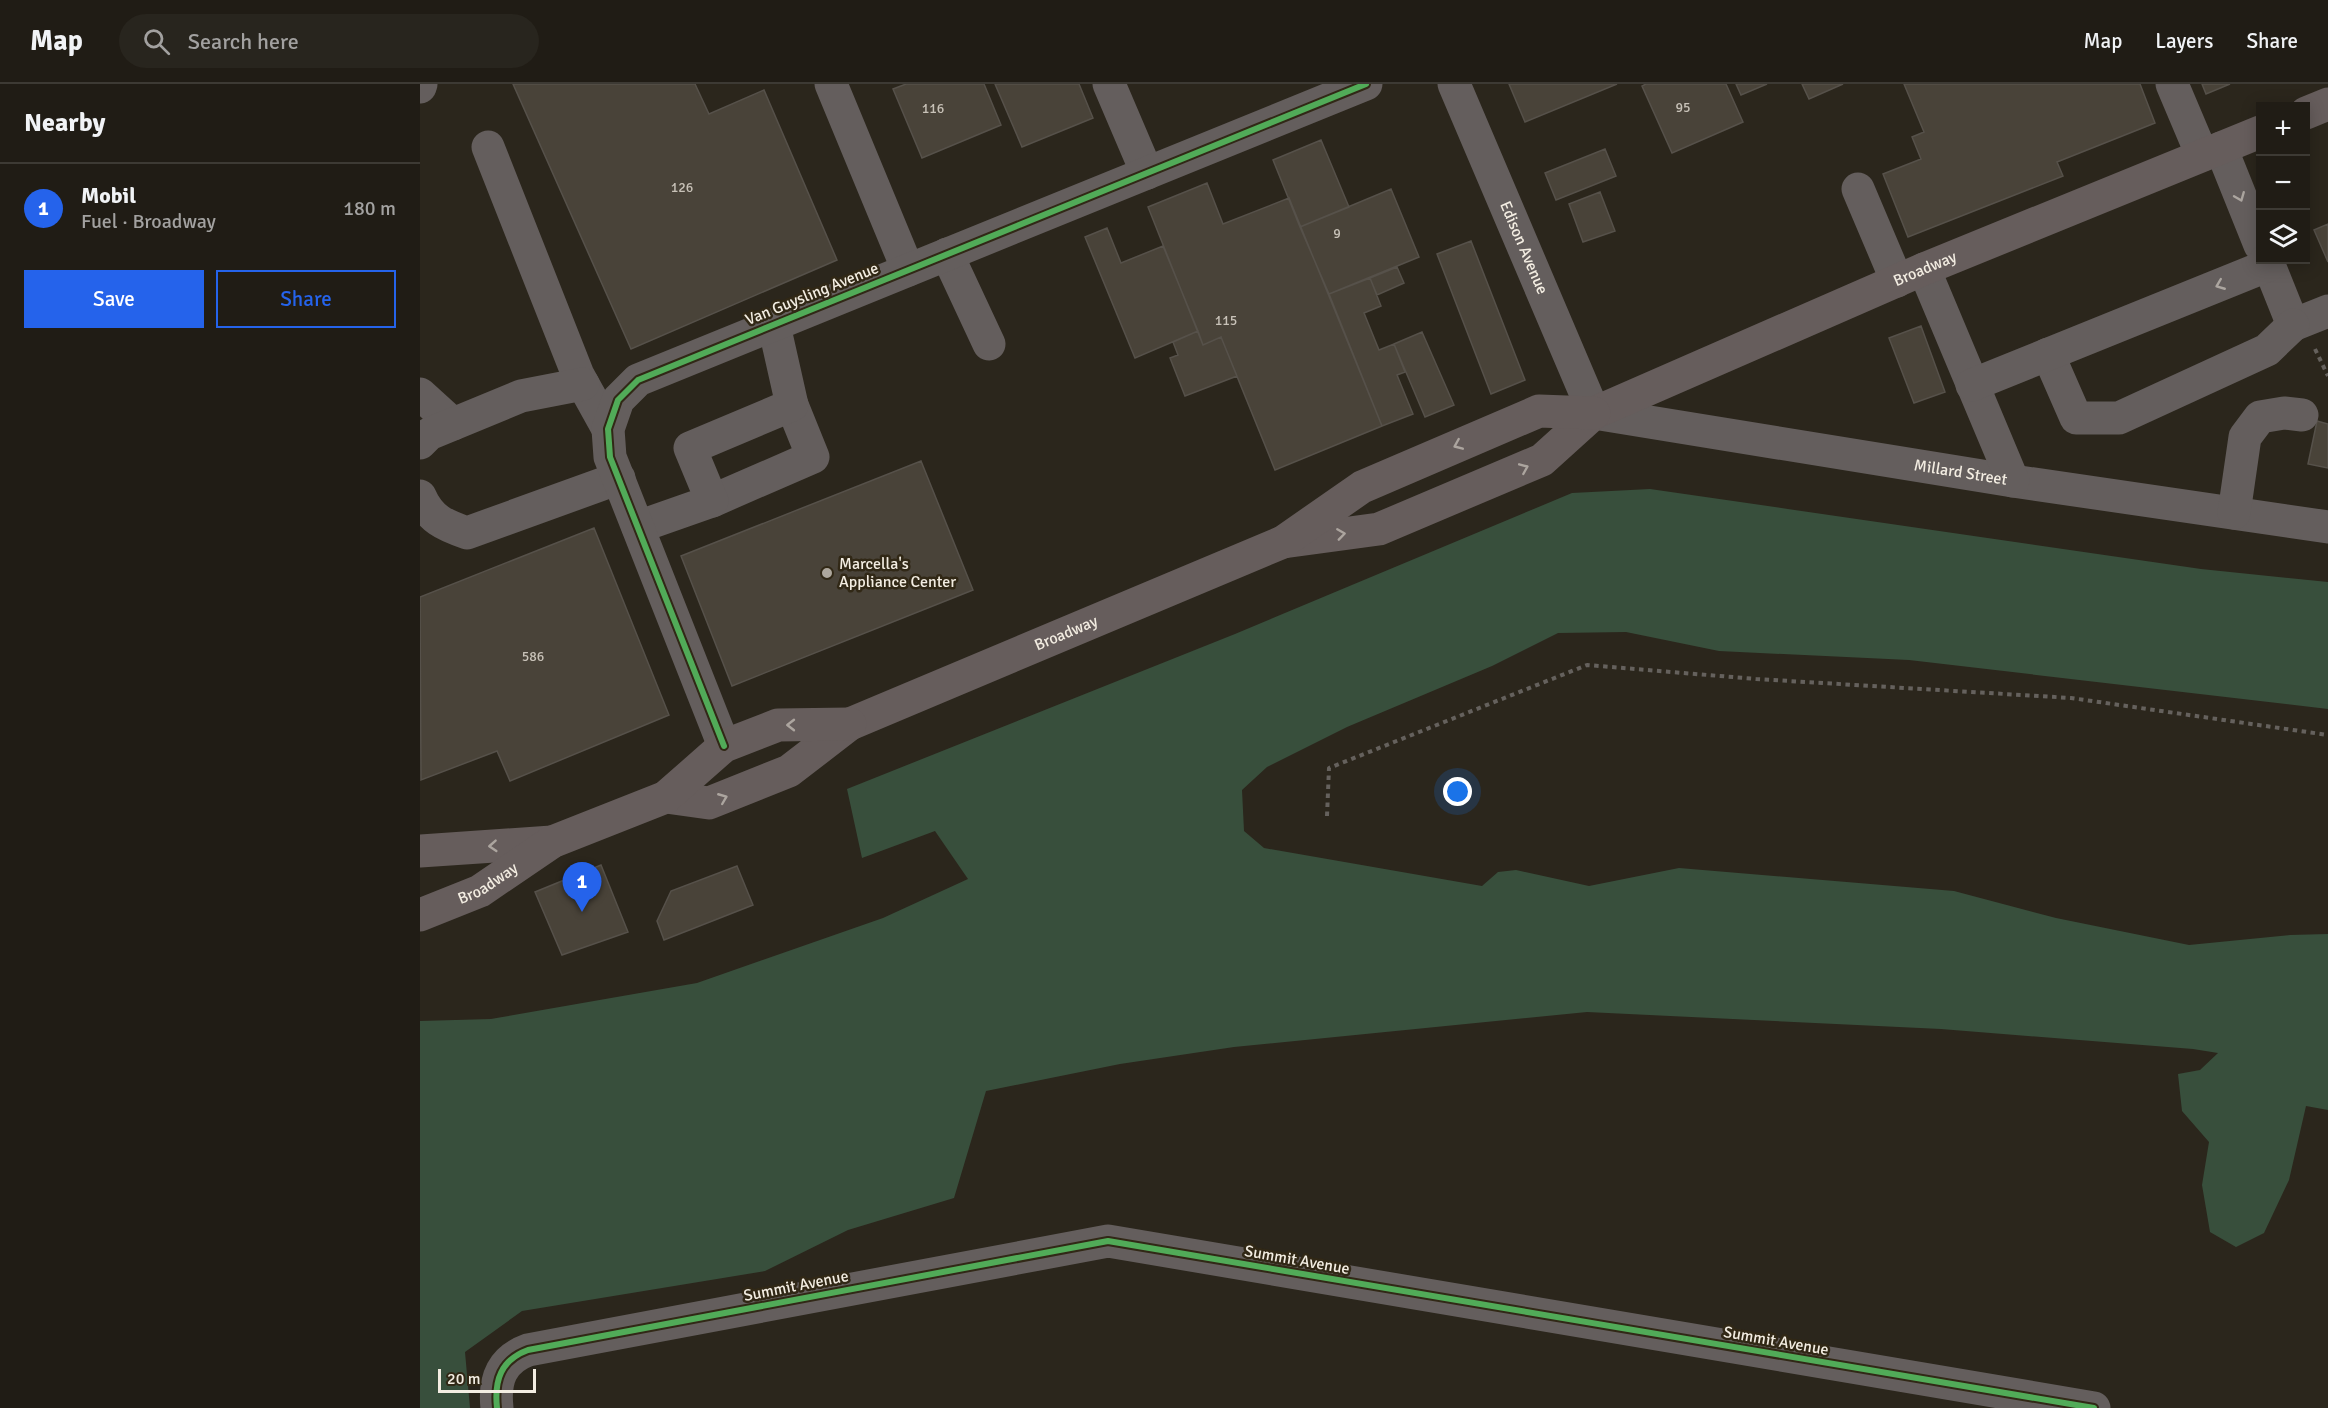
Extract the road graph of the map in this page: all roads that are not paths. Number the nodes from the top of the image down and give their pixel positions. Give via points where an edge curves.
1 (831, 84) edge
2 (1109, 84) edge
3 (1366, 84) edge
4 (1454, 84) edge
5 (2172, 84) edge
6 (2328, 104) edge
7 (2310, 111) edge
8 (2256, 134) edge
9 (488, 147) dead end
10 (2211, 152) junction
11 (1147, 173) junction
12 (1858, 189) dead end
13 (2256, 239) edge
14 (947, 254) junction
15 (2256, 260) edge
16 (2269, 264) edge
17 (908, 270) junction
18 (1910, 275) junction
19 (2328, 311) edge
20 (774, 325) junction
21 (2302, 332) junction
22 (989, 344) dead end
23 (2048, 354) junction
24 (583, 384) junction
25 (1972, 384) junction
26 (420, 394) edge
27 (792, 405) junction
28 (1594, 413) junction
29 (2302, 415) dead end
30 (453, 423) junction
31 (608, 429) junction
32 (420, 443) edge
33 (619, 478) junction
34 (2013, 481) junction
35 (420, 496) edge
36 (711, 501) junction
37 (2234, 513) junction
38 (638, 527) junction
39 (2328, 527) edge
40 (1283, 542) junction
41 (850, 724) junction
42 (724, 747) junction
43 (666, 797) junction
44 (552, 842) junction
45 (420, 851) edge
46 (420, 915) edge
47 (497, 1408) edge
48 (2094, 1408) edge

1 - 17 street
2 - 11 street
3 - 11 street, Van Guysling Avenue
4 - 28 street, Edison Avenue
5 - 10 street
6 - 7 main road
8 - 10 main road, Broadway
9 - 24 street
10 -> 13 street
10 - 18 main road, Broadway
11 - 14 street, Van Guysling Avenue
12 - 18 street
14 - 17 street, Van Guysling Avenue
14 - 22 street
15 -> 23 street
16 - 21 street
17 - 20 street, Van Guysling Avenue
18 - 25 street
18 - 28 main road, Broadway
19 - 21 street
20 - 27 street
20 - 31 street, Van Guysling Avenue via 638,380 618,400
21 - 23 street via 2119,418 2076,418
23 - 25 street
24 - 30 street via 521,396
24 - 31 street
25 - 34 street
26 - 30 street
27 - 36 street via 813,457
27 - 36 street via 690,448
28 - 34 street, Millard Street
28 -> 40 main road, Broadway via 1539,411 1362,487
40 -> 28 main road, Broadway via 1379,529 1401,520 1542,460
29 - 37 street via 2284,412 2260,417 2246,437
30 - 32 street via 429,434
31 - 33 street, Van Guysling Avenue via 610,458
33 - 35 street via 467,533 443,524 425,507
33 - 38 street, Van Guysling Avenue
34 - 37 street, Millard Street
36 - 38 street
37 - 39 street, Millard Street
38 - 42 street, Van Guysling Avenue
40 - 41 main road, Broadway
41 -> 42 main road, Broadway via 778,725
43 -> 41 main road, Broadway via 709,803 789,771
42 - 43 main road, Broadway
43 - 44 main road, Broadway
44 -> 45 main road, Broadway
44 - 46 main road, Broadway via 480,891
47 - 48 street, Summit Avenue via 496,1385 504,1368 513,1356 528,1350 1108,1241

